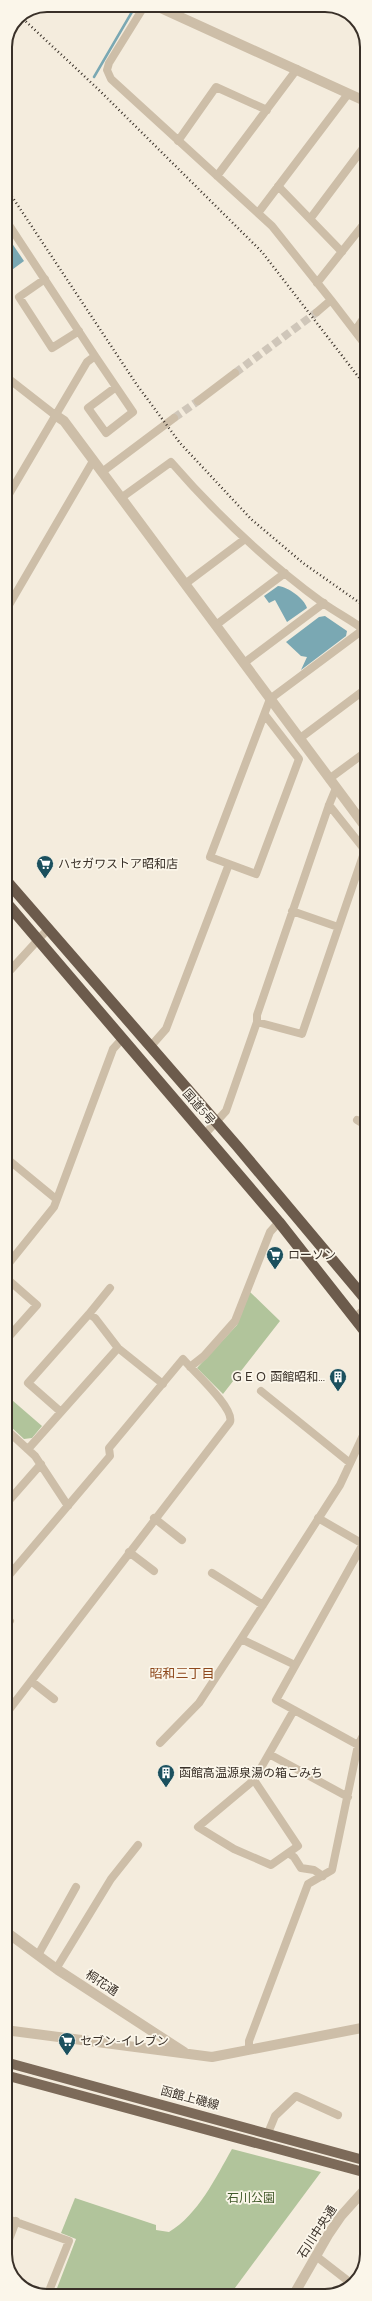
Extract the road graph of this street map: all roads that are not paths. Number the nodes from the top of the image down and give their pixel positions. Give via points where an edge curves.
1 (141, 12) edge
2 (170, 12) edge
3 (296, 69) junction
4 (348, 94) junction
5 (360, 99) edge
6 (267, 110) junction
7 (178, 141) junction
8 (360, 152) edge
9 (217, 176) junction
10 (278, 186) junction
11 (258, 213) junction
12 (310, 219) junction
13 (360, 229) edge
14 (12, 230) edge
15 (342, 252) junction
16 (45, 279) junction
17 (317, 283) junction
18 (331, 300) junction
19 (316, 312) tunnel mouth
20 (360, 324) edge
21 (79, 331) junction
22 (355, 331) junction
23 (360, 338) edge
24 (95, 356) junction
25 (235, 373) tunnel mouth
26 (12, 381) edge
27 (116, 387) junction
28 (198, 401) tunnel mouth
29 (55, 415) junction
30 (174, 418) tunnel mouth
31 (93, 461) junction
32 (102, 472) junction
33 (12, 489) edge
34 (121, 498) junction
35 (245, 539) junction
36 (285, 573) junction
37 (185, 584) junction
38 (12, 600) edge
39 (324, 603) junction
40 (216, 625) junction
41 (360, 627) edge
42 (360, 634) edge
43 (244, 663) junction
44 (360, 694) edge
45 (270, 699) junction
46 (265, 715) junction
47 (302, 743) junction
48 (360, 756) edge
49 (299, 759) junction
50 (329, 779) junction
51 (336, 788) junction
52 (329, 805) junction
53 (360, 816) edge
54 (360, 840) edge
55 (360, 861) edge
56 (229, 864) junction
57 (12, 887) edge
58 (12, 909) edge
59 (292, 911) junction
60 (338, 927) junction
61 (48, 929) junction
62 (37, 938) junction
63 (12, 968) edge
64 (257, 1022) junction
65 (123, 1038) junction
66 (151, 1046) junction
67 (357, 1120) dead end
68 (216, 1122) junction
69 (360, 1122) edge
70 (205, 1134) junction
71 (12, 1162) edge
72 (56, 1199) junction
73 (279, 1222) junction
74 (12, 1260) edge
75 (12, 1283) edge
76 (110, 1288) dead end
77 (360, 1294) edge
78 (360, 1313) edge
79 (89, 1314) junction
80 (354, 1318) junction
81 (360, 1325) edge
82 (12, 1333) edge
83 (118, 1348) junction
84 (190, 1367) junction
85 (163, 1384) junction
86 (261, 1391) dead end
87 (61, 1412) junction
88 (12, 1435) edge
89 (360, 1442) edge
90 (29, 1448) junction
91 (350, 1463) junction
92 (41, 1464) junction
93 (12, 1497) edge
94 (68, 1506) junction
95 (154, 1518) junction
96 (318, 1518) junction
97 (182, 1540) dead end
98 (360, 1542) edge
99 (360, 1549) edge
100 (129, 1552) junction
101 (154, 1571) dead end
102 (12, 1572) edge
103 (212, 1574) dead end
104 (263, 1605) junction
105 (242, 1639) junction
106 (295, 1665) junction
107 (31, 1681) junction
108 (54, 1699) dead end
109 (12, 1706) edge
110 (294, 1710) junction
111 (360, 1741) edge
112 (160, 1743) dead end
113 (358, 1745) junction
114 (269, 1754) junction
115 (254, 1780) junction
116 (348, 1797) junction
117 (138, 1845) dead end
118 (288, 1853) junction
119 (323, 1876) junction
120 (76, 1887) dead end
121 (12, 1936) edge
122 (38, 1955) junction
123 (56, 1969) junction
124 (360, 2028) edge
125 (12, 2031) edge
126 (249, 2050) junction
127 (187, 2053) junction
128 (12, 2064) edge
129 (12, 2077) edge
130 (338, 2115) dead end
131 (268, 2133) junction
132 (360, 2159) edge
133 (360, 2171) edge
134 (360, 2195) edge
135 (12, 2221) edge
136 (16, 2222) junction
137 (12, 2232) edge
138 (316, 2256) junction
139 (348, 2280) edge
140 (50, 2289) edge
141 (298, 2289) edge

1 - 7 street via 109,63 108,72 111,80
2 - 3 street
3 - 4 street
3 - 6 street
4 - 5 street
4 - 10 street
6 - 7 street via 216,87
6 - 9 street
7 - 9 street
8 - 12 street
9 - 11 street
10 - 11 street
10 - 12 street
11 - 17 street via 283,239
12 - 15 street
13 - 15 street
14 - 16 street
15 - 17 street
16 - 21 street
16 - 21 street via 19,297 52,348
17 - 18 street
18 - 19 street
18 - 22 street
20 - 22 street
21 - 24 street
22 - 23 street
24 - 27 street
24 - 29 street via 87,362
25 - 28 street
26 - 29 street
27 - 27 street via 133,412 106,433 88,408
29 - 31 street via 64,421
29 - 33 street
30 - 32 street
31 - 32 street
31 - 38 street
32 - 34 street
34 - 35 street via 171,462 208,504
34 - 37 street
35 - 36 street
35 - 37 street
36 - 39 street
36 - 40 street
37 - 40 street
39 - 41 street
39 - 43 street
40 - 43 street
42 - 45 street
43 - 45 street
44 - 47 street
45 - 46 street
45 - 47 street
46 - 49 street
46 - 56 street via 210,857
47 - 49 street
47 - 50 street
48 - 50 street
49 - 56 street via 256,874
50 - 51 street
51 - 52 street
51 - 53 street
52 - 54 street
52 - 59 street
55 - 60 street
56 - 66 street via 166,1028
57 - 61 highway, 国道5号
58 - 62 highway, 国道5号
59 - 60 street
59 - 64 street via 257,1015
60 - 64 street via 302,1034
61 - 62 street
61 - 66 highway, 国道5号
62 - 63 street
62 - 65 highway, 国道5号
64 - 68 street via 226,1111
65 - 70 highway, 国道5号
65 - 72 street via 113,1049
66 - 68 highway, 国道5号
67 - 69 street
68 - 70 street
68 - 77 highway, 国道5号
70 - 73 highway, 国道5号
71 - 72 street
72 - 74 street via 51,1213
73 - 80 highway, 国道5号
73 - 84 street via 270,1232 235,1321 227,1333
75 - 82 street via 37,1305
76 - 79 street
78 - 80 street
79 - 83 street via 96,1318
79 - 87 street via 28,1383
80 - 81 highway, 国道5号
83 - 85 street
83 - 87 street
84 - 85 street via 183,1359
84 - 95 street via 225,1405 231,1419
85 - 94 street via 109,1448 110,1456
86 - 91 street
87 - 90 street
88 - 90 street
89 - 91 street
90 - 92 street
91 - 96 street via 340,1485
92 - 93 street
92 - 94 street
94 - 102 street
95 - 97 street
95 - 100 street
96 - 98 street
96 - 104 street
99 - 106 street
100 - 101 street
100 - 107 street
103 - 104 street
104 - 105 street
105 - 106 street
105 - 112 street via 198,1704
106 - 110 street via 276,1700
107 - 108 street
107 - 109 street
110 - 113 street
110 - 114 street
111 - 113 street
113 - 116 street
114 - 115 street
114 - 116 street
115 - 118 street via 298,1846
115 - 118 street via 198,1827 234,1849 270,1865
116 - 119 street via 332,1870
117 - 123 street via 111,1879
118 - 119 street via 301,1868 314,1870
119 - 126 street via 308,1884 249,2042
120 - 122 street
121 - 122 street, 桐花通
122 - 123 street, 桐花通
123 - 127 street, 桐花通
124 - 126 street
125 - 127 street
126 - 127 street via 212,2057
128 - 131 main road, 函館上磯線
129 - 133 main road
130 - 131 street via 296,2096 275,2116
131 - 132 main road, 函館上磯線
134 - 138 street, 石川中央通 via 341,2216
135 - 136 street
136 - 137 street
136 - 140 street via 69,2241
138 - 139 street
138 - 141 street, 石川中央通

